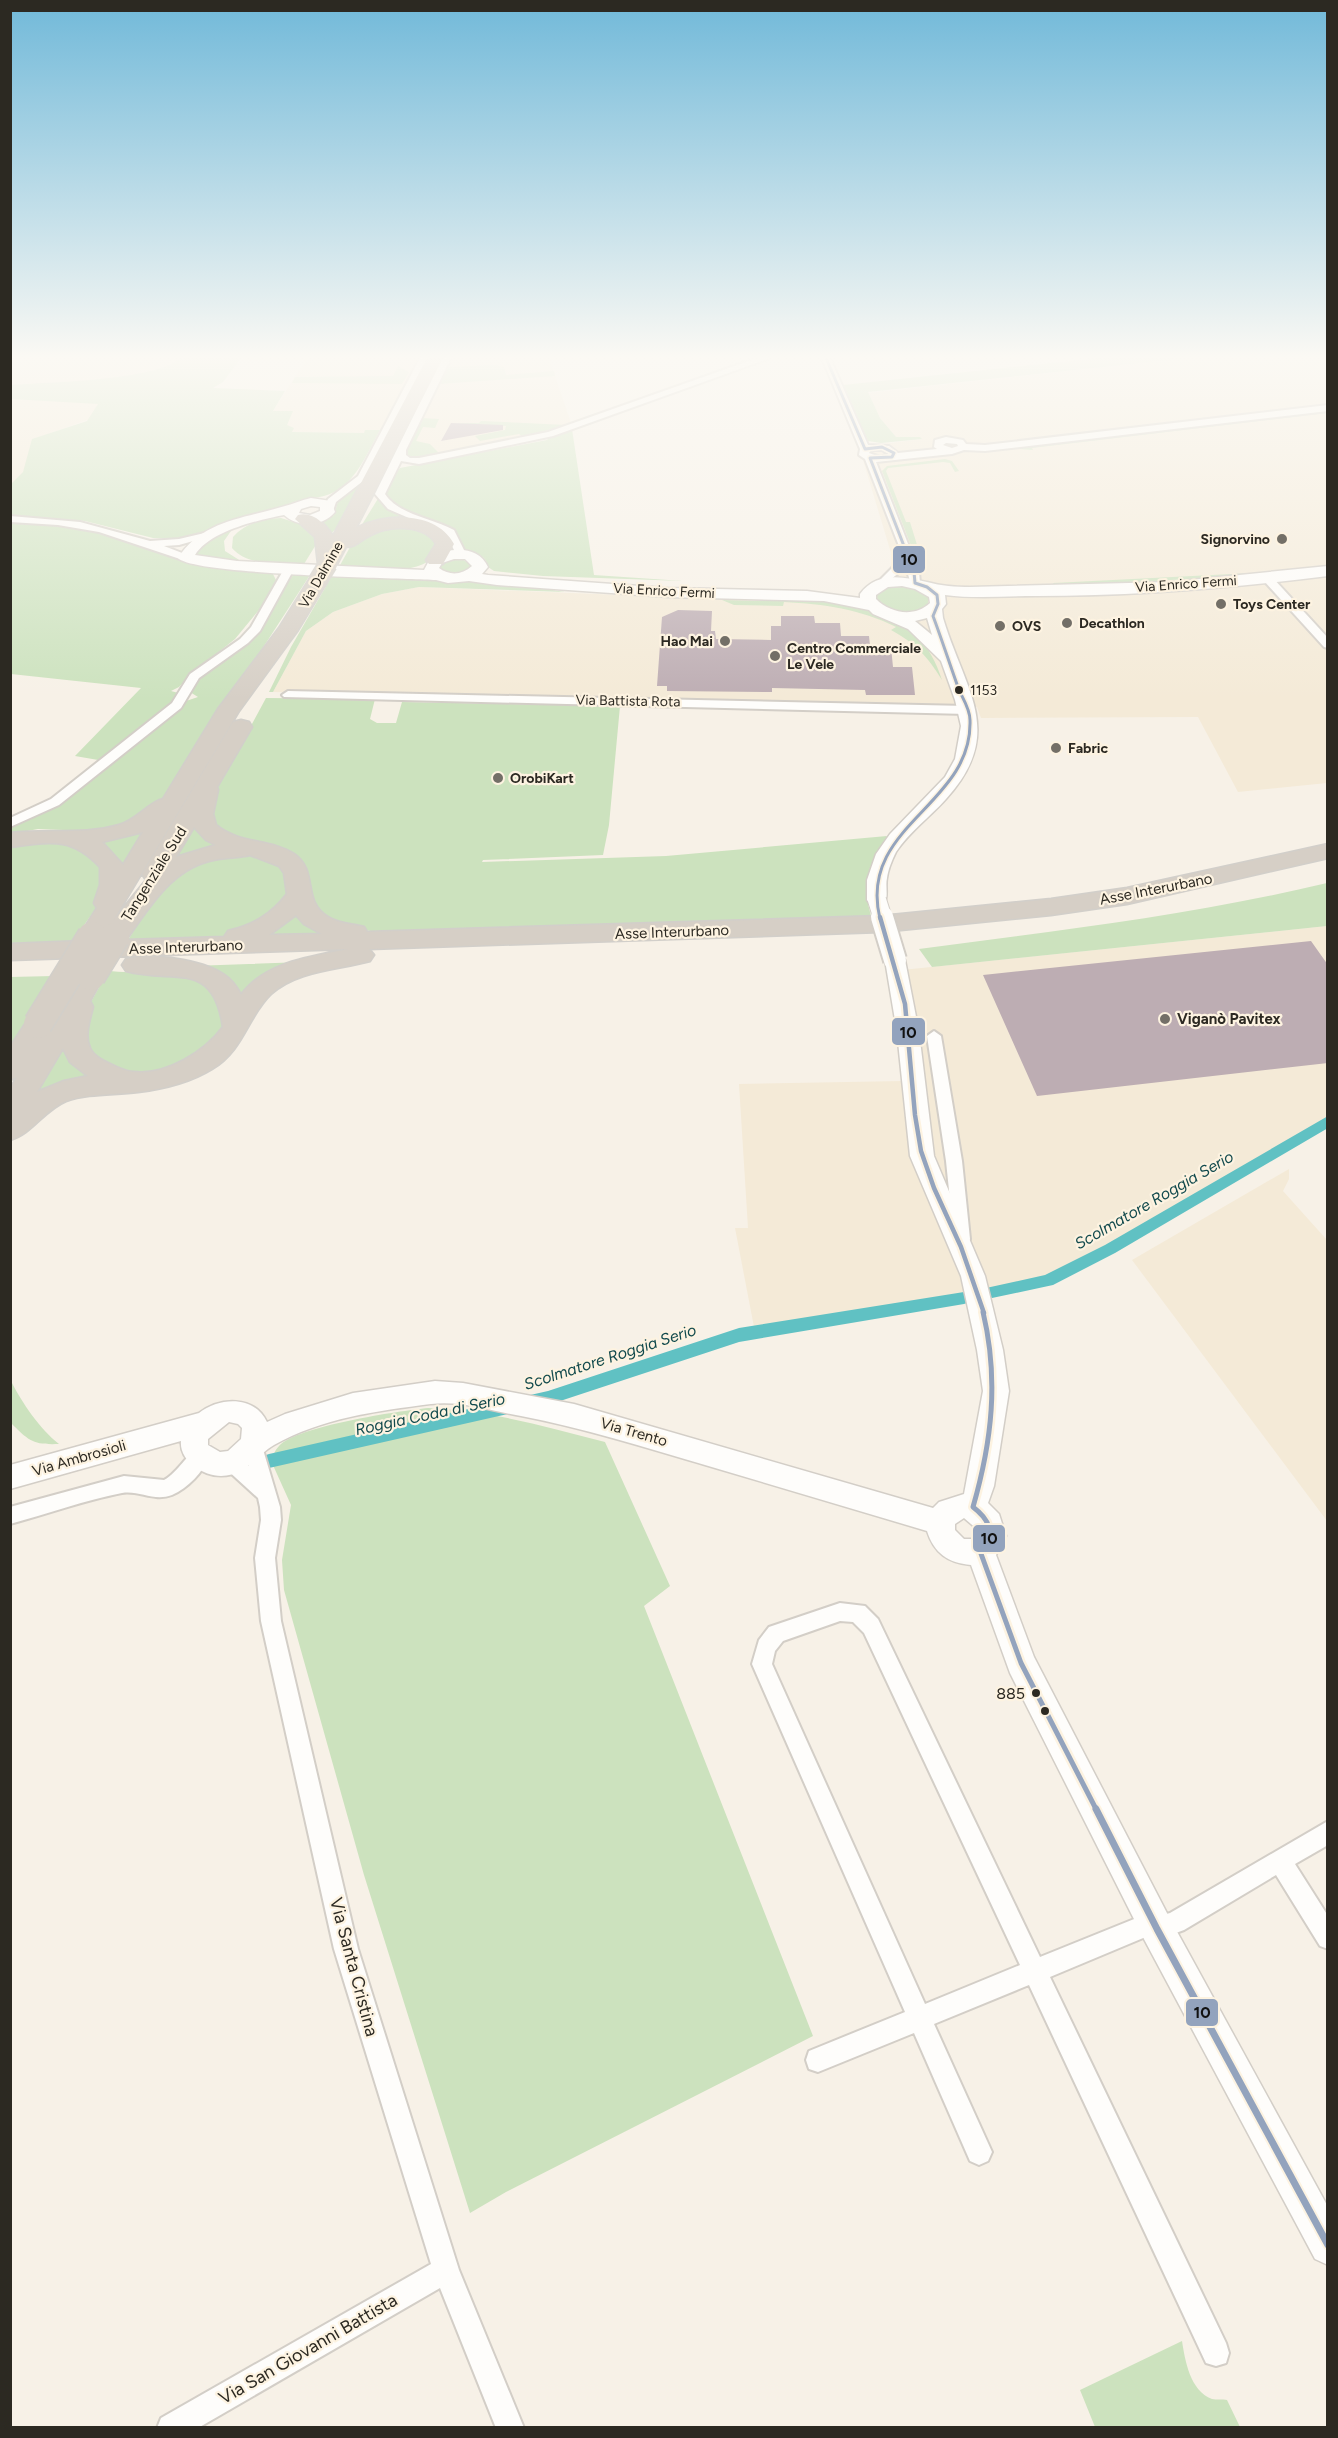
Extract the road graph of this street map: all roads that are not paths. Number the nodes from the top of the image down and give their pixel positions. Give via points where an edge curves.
1 (365, 472) edge
2 (376, 472) edge
3 (389, 472) edge
4 (875, 472) edge
5 (381, 488) junction
6 (348, 489) junction
7 (329, 509) joint
8 (300, 512) junction
9 (10, 519) edge
10 (213, 534) junction
11 (147, 542) junction
12 (349, 542) junction
13 (905, 553) junction
14 (461, 555) junction
15 (186, 558) junction
16 (328, 564) junction
17 (435, 565) junction
18 (289, 569) junction
19 (475, 571) junction
20 (1328, 571) edge
21 (1268, 579) junction
22 (881, 584) junction
23 (921, 585) junction
24 (1045, 592) junction
25 (794, 594) junction
26 (971, 599) junction
27 (872, 606) junction
28 (936, 613) junction
29 (890, 615) junction
30 (288, 630) junction
31 (1328, 645) edge
32 (949, 662) junction
33 (288, 694) dead end
34 (968, 710) junction
35 (200, 779) junction
36 (10, 824) edge
37 (74, 838) junction
38 (10, 840) edge
39 (257, 849) junction
40 (1328, 851) edge
41 (1328, 866) edge
42 (299, 894) junction
43 (104, 936) junction
44 (205, 946) junction
45 (369, 948) junction
46 (10, 952) edge
47 (116, 964) junction
48 (10, 967) edge
49 (88, 981) junction
50 (38, 1024) junction
51 (236, 1028) junction
52 (934, 1036) dead end
53 (10, 1050) edge
54 (10, 1070) edge
55 (128, 1081) junction
56 (10, 1114) edge
57 (10, 1130) edge
58 (963, 1249) junction
59 (204, 1423) junction
60 (148, 1439) junction
61 (229, 1448) junction
62 (10, 1477) edge
63 (265, 1492) junction
64 (973, 1507) junction
65 (10, 1516) edge
66 (940, 1522) junction
67 (980, 1551) junction
68 (1328, 1832) edge
69 (1280, 1860) junction
70 (1156, 1926) junction
71 (1328, 1938) edge
72 (1035, 1971) junction
73 (921, 2019) junction
74 (818, 2060) dead end
75 (979, 2152) dead end
76 (1328, 2246) edge
77 (446, 2270) junction
78 (1216, 2353) dead end
79 (171, 2427) edge
80 (510, 2427) edge

1 - 6 street
2 - 16 highway, Via Dalmine
3 - 5 street
4 - 13 street
5 - 12 highway
5 - 14 street via 382,499 388,504 450,532
6 - 7 street via 332,501
6 - 8 street
7 - 8 street via 322,517
8 - 10 street via 248,519
8 - 16 highway via 321,530 327,543
8 - 18 street via 251,522 234,531 228,545 234,556 243,561
9 - 11 street, Via Enrico Fermi via 74,522
10 - 11 street via 179,542
10 - 15 street via 194,545
11 - 15 street, Via Enrico Fermi
12 - 16 highway
12 - 17 highway via 359,533 379,526 420,525 437,532 445,544
13 - 22 street via 896,570
13 - 23 street
14 - 17 street, Via Enrico Fermi
14 - 19 street, Via Enrico Fermi via 477,560
15 - 18 street, Via Enrico Fermi
16 - 30 highway, Via Dalmine, bridge
17 - 18 street, Via Enrico Fermi via 398,573
17 - 19 street, Via Enrico Fermi via 455,578
18 - 36 street via 255,629 194,676 177,705 55,802
19 - 25 street, Via Enrico Fermi via 500,581 734,595
20 - 21 street, Via Enrico Fermi
21 - 24 street, Via Enrico Fermi
21 - 31 street
22 - 23 street, Via Enrico Fermi
22 - 25 street, Via Enrico Fermi
22 - 27 street via 868,594
23 - 24 street, Via Enrico Fermi via 970,593
23 - 28 street via 937,595
24 - 26 street, Via Enrico Fermi
25 - 27 street, Via Enrico Fermi
26 - 28 street, Via Enrico Fermi
26 - 28 street
27 - 29 street, Via Enrico Fermi
28 - 29 street, Via Enrico Fermi
28 - 32 street
29 - 32 street, Via Enrico Fermi via 914,626
30 - 35 highway, Tangenziale Sud via 250,712
30 - 35 highway, Tangenziale Sud via 218,727
32 - 34 street
33 - 34 street, Via Battista Rota
34 - 58 street, bridge via 971,733 958,772 888,849 878,871 877,900 895,960 907,1022 922,1156
35 - 37 highway via 146,821 115,834
35 - 39 highway via 201,815 207,828 221,838
35 - 43 highway, Tangenziale Sud
37 - 38 highway via 39,836
37 - 43 highway via 95,848 112,866
39 - 42 highway via 278,855 292,865 299,879
39 - 43 highway via 205,853 177,864
40 - 45 highway, Asse Interurbano via 1127,896 1051,907 881,924
41 - 45 highway, Asse Interurbano via 1143,905 887,938
42 - 44 highway via 285,914 267,928
42 - 45 highway via 309,914 327,928 339,933 366,934
43 - 49 highway, Tangenziale Sud, bridge
43 - 50 highway, Tangenziale Sud, bridge
44 - 45 highway, Asse Interurbano
44 - 46 highway, Asse Interurbano
45 - 47 highway, Asse Interurbano
45 - 51 highway via 298,968 268,982 250,1001
47 - 48 highway, Asse Interurbano
47 - 51 highway via 187,969 210,976 229,992
49 - 55 highway via 76,1017 76,1054 103,1073
49 - 56 highway, Tangenziale Sud
50 - 53 highway
50 - 54 highway, Tangenziale Sud
51 - 55 highway via 226,1044 203,1063 159,1079
52 - 58 street
55 - 57 highway via 76,1086 46,1098 22,1115
58 - 64 street via 980,1301 996,1391
59 - 60 street, Via Ambrosioli
59 - 61 street via 196,1436
59 - 61 street, Via Ambrosioli via 228,1411 244,1414
60 - 61 street, Via Ambrosioli
60 - 62 street, Via Ambrosioli
61 - 63 street
61 - 63 street, Via Santa Cristina
61 - 65 street via 165,1490 124,1484
61 - 66 street, Via Trento via 322,1412 435,1392 508,1401 574,1415
63 - 77 street, Via Santa Cristina via 271,1520 265,1558 271,1621 346,1949
64 - 66 street via 948,1510
64 - 67 street via 982,1512 992,1529 992,1538
66 - 67 street via 940,1531 951,1546 960,1551
67 - 70 street via 1021,1663
68 - 69 street
69 - 70 street via 1176,1922
69 - 71 street
70 - 72 street
70 - 76 street
72 - 73 street
72 - 73 street via 871,1626 858,1613 840,1612 776,1634 766,1647 762,1664
72 - 78 street
73 - 74 street
73 - 75 street
77 - 79 street, Via San Giovanni Battista
77 - 80 street, Via Santa Cristina

